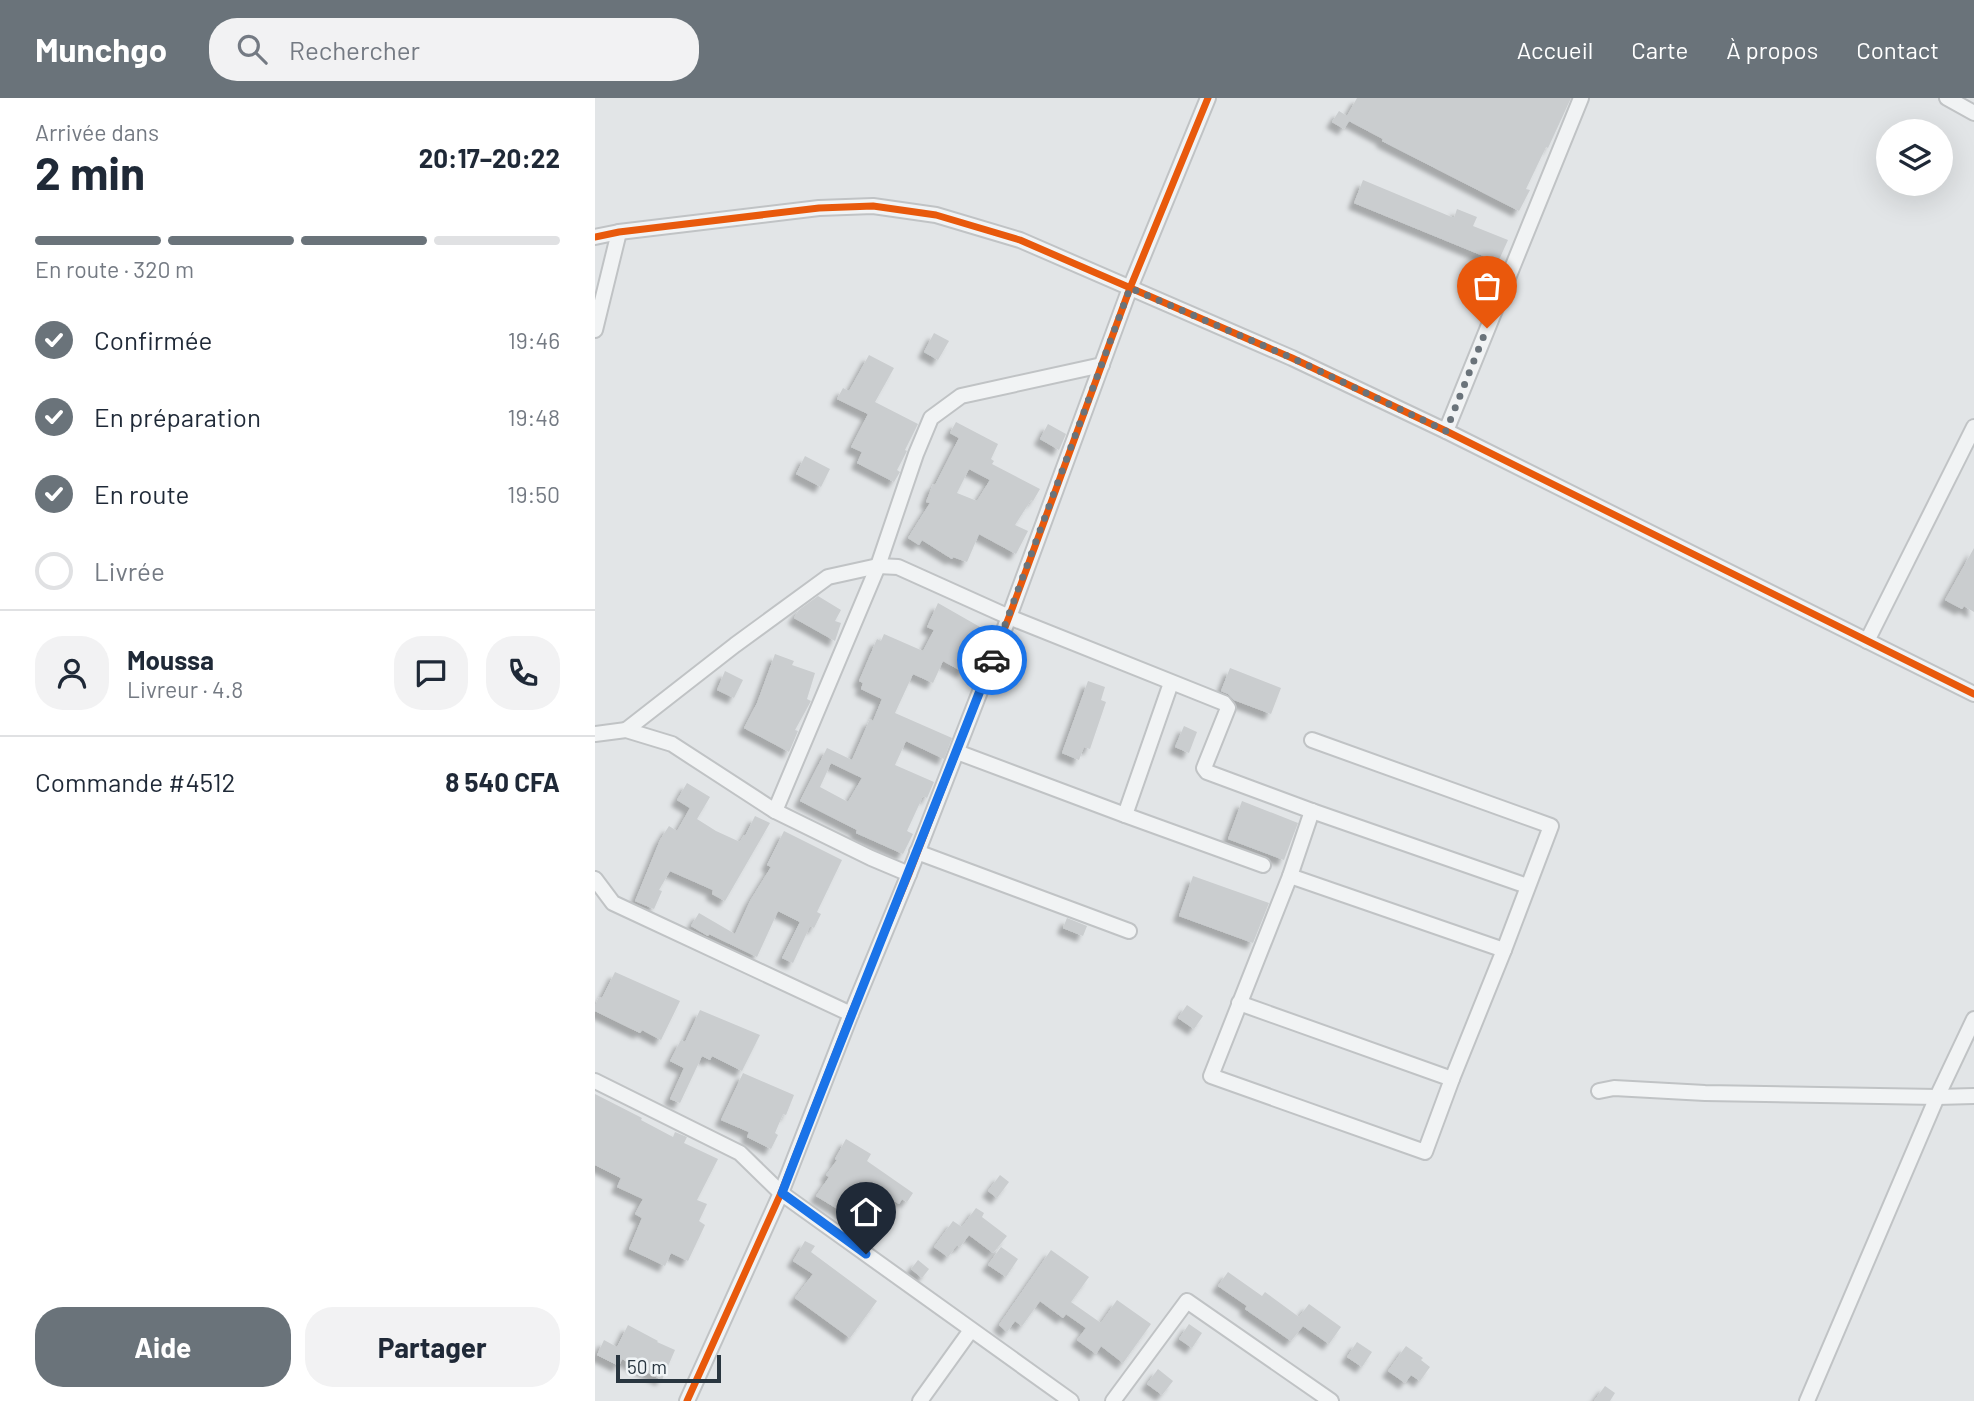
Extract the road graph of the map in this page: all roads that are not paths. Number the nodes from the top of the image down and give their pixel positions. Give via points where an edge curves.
1 (1208, 98) edge
2 (1581, 98) edge
3 (1955, 100) edge
4 (1974, 113) edge
5 (619, 232) junction
6 (595, 237) edge
7 (1130, 288) junction
8 (595, 330) edge
9 (1102, 365) junction
10 (1974, 427) edge
11 (1446, 431) junction
12 (1968, 449) edge
13 (879, 566) junction
14 (1009, 617) junction
15 (1867, 641) junction
16 (1171, 683) junction
17 (1974, 694) edge
18 (626, 730) junction
19 (595, 734) edge
20 (1312, 740) dead end
21 (957, 752) junction
22 (775, 811) junction
23 (1312, 811) junction
24 (1125, 816) junction
25 (917, 852) junction
26 (1263, 865) dead end
27 (909, 874) junction
28 (1290, 876) junction
29 (595, 879) edge
30 (1527, 886) junction
31 (1129, 931) dead end
32 (1504, 950) junction
33 (1239, 1003) junction
34 (851, 1014) junction
35 (1974, 1019) edge
36 (1451, 1079) junction
37 (595, 1082) edge
38 (1599, 1091) dead end
39 (1974, 1096) edge
40 (1937, 1097) junction
41 (782, 1193) junction
42 (971, 1329) junction
43 (687, 1401) edge
44 (921, 1401) edge
45 (1071, 1401) edge
46 (1113, 1401) edge
47 (1331, 1401) edge
48 (1807, 1401) edge

1 - 7 street
2 - 11 street
3 - 4 street
5 - 6 street
5 - 7 street via 819,208 873,206 936,215 1020,240
5 - 8 street
7 - 9 street
7 - 11 street
9 - 13 street via 961,396 931,418
9 - 14 street
10 - 12 street
11 - 15 street
12 - 15 street
13 - 14 street via 898,567
13 - 18 street via 828,577
13 - 22 street
14 - 16 street
14 - 21 street
15 - 17 street
16 - 23 street via 1228,708 1204,768 1207,772
16 - 24 street
18 - 19 street
18 - 22 street via 672,744
20 - 30 street via 1551,826
21 - 24 street
21 - 25 street
22 - 27 street
23 - 28 street
23 - 30 street
24 - 26 street
25 - 27 street
25 - 31 street
27 - 34 street
28 - 32 street
28 - 33 street
29 - 34 street via 613,903
30 - 32 street
32 - 36 street
33 - 36 street
33 - 36 street via 1211,1076 1425,1152
34 - 41 street
35 - 40 street
37 - 41 street via 740,1153
38 - 40 street
39 - 40 street
40 - 48 street
41 - 42 street
41 - 43 street
42 - 44 street
42 - 45 street
46 - 47 street via 1187,1301

